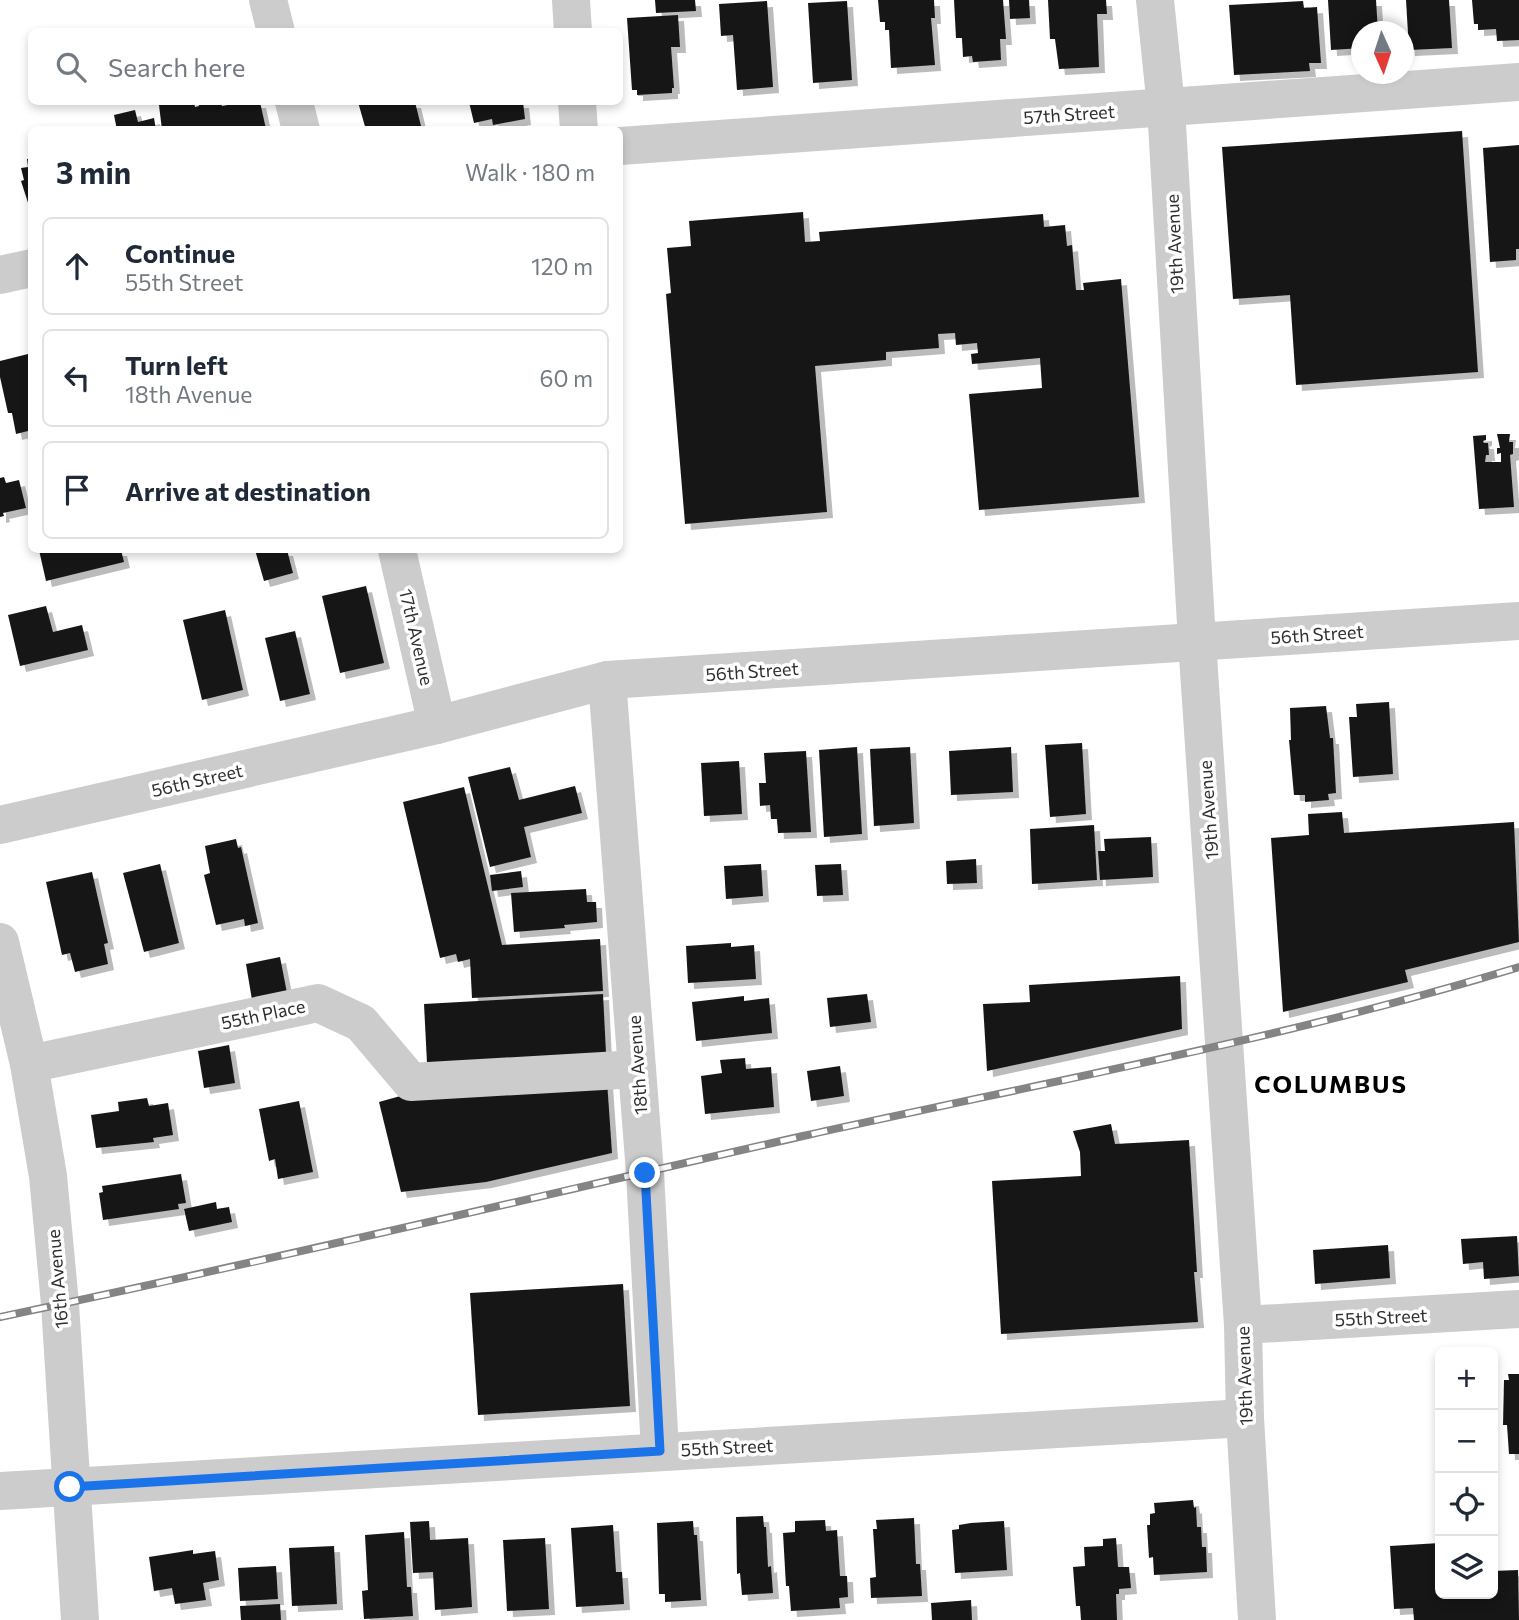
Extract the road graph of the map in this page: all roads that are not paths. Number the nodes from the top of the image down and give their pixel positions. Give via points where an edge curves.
1 (268, 0) edge
2 (571, 0) edge
3 (1155, 0) edge
4 (275, 28) edge
5 (573, 28) edge
6 (1519, 82) edge
7 (295, 105) edge
8 (577, 105) edge
9 (1166, 107) junction
10 (300, 126) edge
11 (579, 126) edge
12 (623, 146) edge
13 (28, 269) edge
14 (0, 275) edge
15 (398, 553) edge
16 (1519, 621) edge
17 (1196, 641) junction
18 (607, 680) junction
19 (437, 725) junction
20 (0, 825) edge
21 (0, 942) edge
22 (29, 1064) junction
23 (637, 1069) junction
24 (1519, 1309) edge
25 (1243, 1325) junction
26 (1245, 1418) junction
27 (660, 1451) junction
28 (70, 1487) junction
29 (0, 1491) edge
30 (80, 1620) edge
31 (1257, 1620) edge

1 - 4 street
2 - 5 street
3 - 9 street, 19th Avenue
6 - 9 street, 57th Street
7 - 10 street
8 - 11 street
9 - 12 street, 57th Street
9 - 17 street, 19th Avenue
13 - 14 street
15 - 19 street, 17th Avenue
16 - 17 street, 56th Street
17 - 18 street, 56th Street
17 - 25 street, 19th Avenue
18 - 19 street, 56th Street
18 - 23 street, 18th Avenue
19 - 20 street, 56th Street
21 - 22 street, 16th Avenue
22 - 23 street, 55th Place via 318,1003 361,1023 411,1082
22 - 28 street, 16th Avenue via 48,1176
23 - 27 street, 18th Avenue
24 - 25 street, 55th Street
25 - 26 street, 19th Avenue
26 - 27 street, 55th Street
26 - 31 street, 19th Avenue
27 - 28 street, 55th Street
28 - 29 street, 55th Street
28 - 30 street, 16th Avenue

